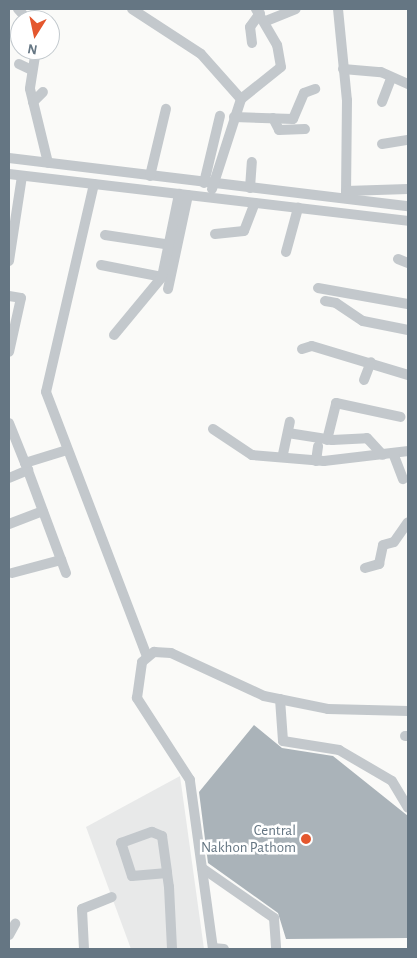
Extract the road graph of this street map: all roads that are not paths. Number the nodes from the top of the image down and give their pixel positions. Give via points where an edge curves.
1 (132, 9) edge
2 (296, 9) edge
3 (338, 9) edge
4 (261, 14) edge
5 (252, 43) dead end
6 (34, 60) edge
7 (19, 64) dead end
8 (343, 69) junction
9 (32, 70) junction
10 (390, 78) junction
11 (408, 84) edge
12 (315, 89) dead end
13 (43, 92) dead end
14 (241, 98) junction
15 (33, 102) junction
16 (382, 102) dead end
17 (166, 109) dead end
18 (220, 116) dead end
19 (234, 117) junction
20 (273, 118) junction
21 (305, 129) dead end
22 (408, 140) edge
23 (382, 144) dead end
24 (9, 158) edge
25 (252, 162) dead end
26 (55, 171) junction
27 (9, 174) edge
28 (22, 176) junction
29 (150, 176) junction
30 (94, 184) junction
31 (250, 188) junction
32 (210, 189) junction
33 (408, 189) edge
34 (183, 195) junction
35 (346, 195) junction
36 (14, 202) edge
37 (255, 203) junction
38 (408, 206) edge
39 (298, 208) junction
40 (408, 221) edge
41 (215, 234) dead end
42 (105, 235) dead end
43 (171, 245) junction
44 (286, 252) dead end
45 (398, 259) dead end
46 (9, 261) edge
47 (408, 263) edge
48 (101, 265) dead end
49 (162, 277) junction
50 (318, 288) dead end
51 (168, 289) dead end
52 (9, 296) edge
53 (324, 301) dead end
54 (408, 304) edge
55 (408, 330) edge
56 (114, 335) dead end
57 (302, 349) dead end
58 (9, 352) edge
59 (371, 362) junction
60 (408, 375) edge
61 (364, 380) dead end
62 (401, 417) dead end
63 (290, 422) dead end
64 (9, 423) edge
65 (213, 429) dead end
66 (288, 433) junction
67 (12, 438) edge
68 (323, 443) junction
69 (66, 450) junction
70 (408, 451) edge
71 (283, 454) junction
72 (388, 454) junction
73 (316, 461) junction
74 (26, 467) junction
75 (9, 478) edge
76 (403, 479) dead end
77 (43, 511) junction
78 (408, 522) edge
79 (9, 524) edge
80 (61, 560) junction
81 (365, 568) dead end
82 (12, 573) dead end
83 (66, 573) dead end
84 (147, 656) junction
85 (280, 699) junction
86 (408, 711) edge
87 (408, 808) edge
88 (204, 868) junction
89 (167, 873) junction
90 (112, 897) dead end
91 (15, 924) dead end
92 (9, 935) edge
93 (84, 949) edge
94 (172, 949) edge
95 (218, 949) edge
96 (276, 949) edge

1 - 14 street via 201,54
2 - 4 street
3 - 8 street
4 - 5 street via 250,26
4 - 14 street via 281,67
6 - 9 street
7 - 9 street
8 - 10 street via 381,72
8 - 35 street via 347,100
9 - 15 street
10 - 11 street
10 - 16 street
12 - 20 street via 304,93 296,117
13 - 15 street
14 - 19 street
15 - 26 street
17 - 29 street
18 - 32 street
19 - 20 street
19 - 32 street
20 - 21 street via 279,130
22 - 23 street
24 - 26 street
25 - 31 street
26 - 28 street
26 - 29 street
26 - 30 street
27 - 28 street
28 - 36 street
29 - 32 street
30 - 34 street
30 - 69 street via 46,392
31 - 32 street
31 - 35 street
32 - 34 street
32 - 37 street
33 - 35 street
34 - 43 street
34 - 51 street
35 - 38 street
36 - 46 street
37 - 39 street
37 - 41 street via 244,231
39 - 40 street
39 - 44 street
42 - 43 street
43 - 49 street
45 - 47 street
48 - 49 street
49 - 56 street
50 - 54 street
52 - 58 street via 22,298
53 - 55 street via 336,303 364,321
57 - 59 street via 312,346
59 - 60 street
59 - 61 street
62 - 68 street via 336,403
63 - 66 street
64 - 67 street
65 - 71 street via 252,455
66 - 68 street
66 - 71 street
67 - 74 street
68 - 72 street via 367,438
68 - 73 street
69 - 74 street
69 - 84 street
70 - 72 street
71 - 73 street
72 - 73 street
72 - 76 street
74 - 75 street
74 - 77 street
77 - 79 street
77 - 80 street
78 - 81 street via 394,542 383,545 379,564
80 - 82 street
80 - 83 street
84 - 85 street via 159,652 182,655 264,696
84 - 88 street via 139,670 137,698 190,780
85 - 86 street via 328,709
85 - 87 street via 283,741 339,750 392,781
88 - 95 street
88 - 96 street via 274,918
89 - 89 street via 160,834 152,832 122,843 132,876
89 - 94 street
90 - 93 street via 82,910
91 - 92 street

